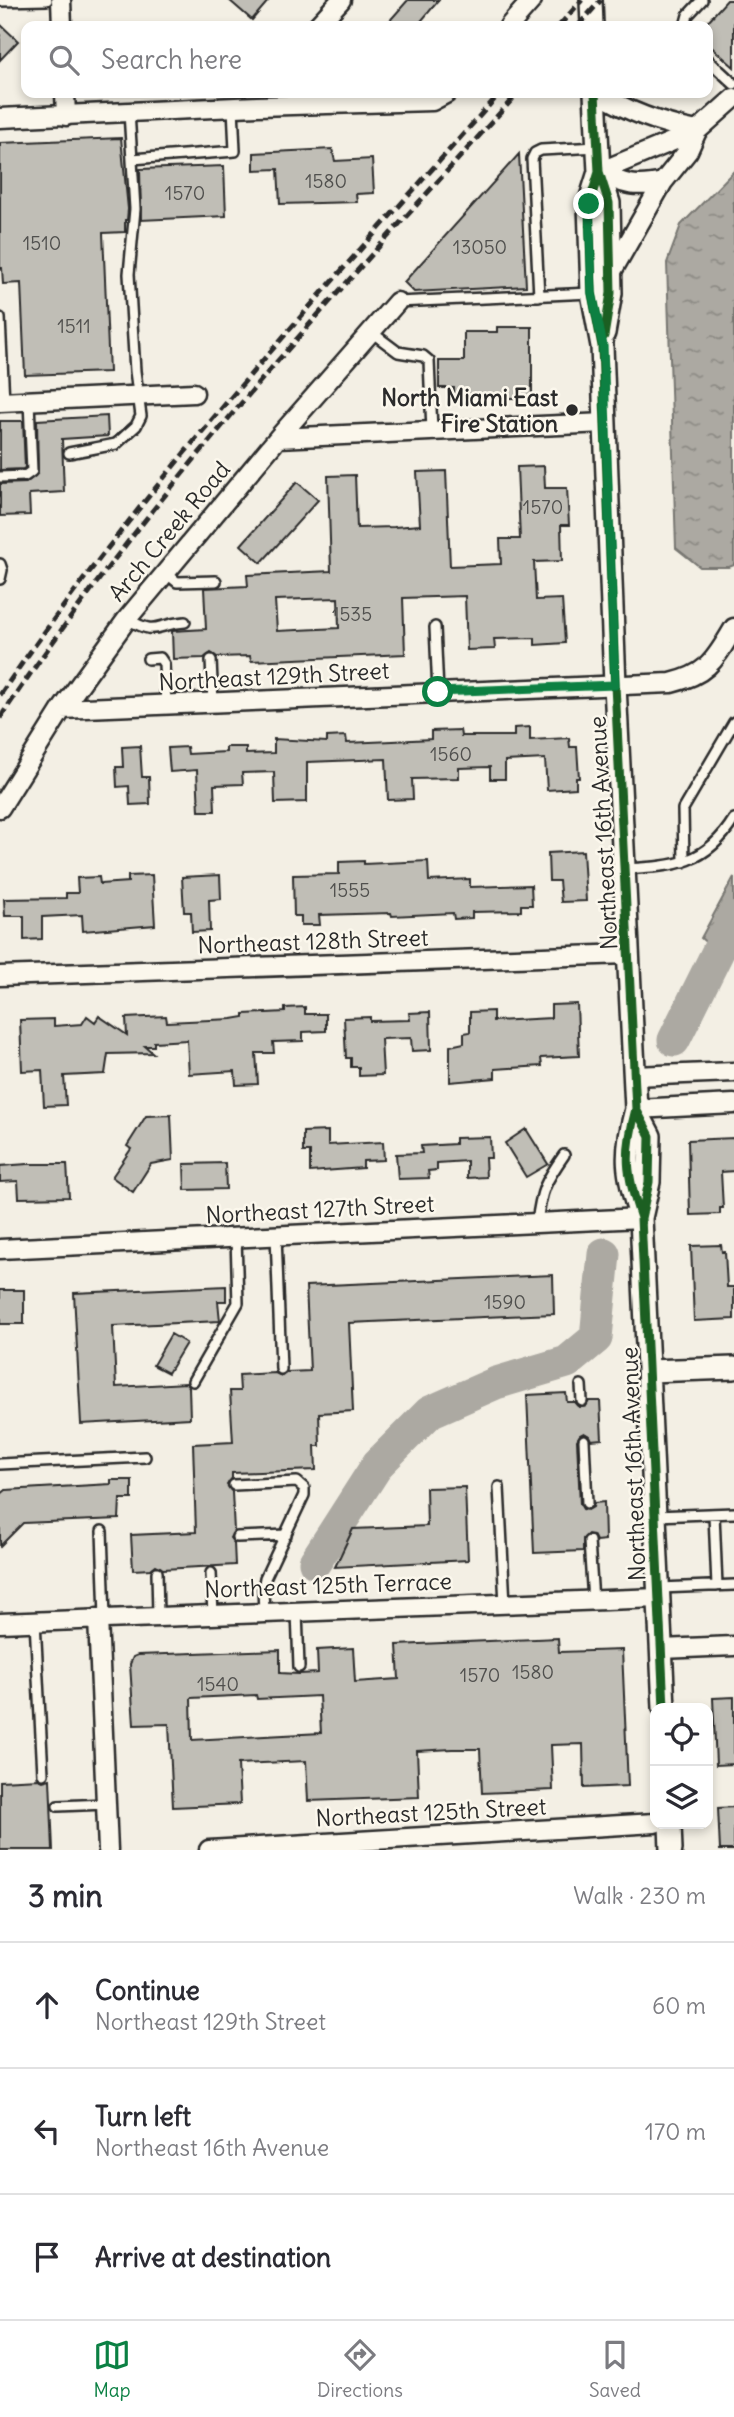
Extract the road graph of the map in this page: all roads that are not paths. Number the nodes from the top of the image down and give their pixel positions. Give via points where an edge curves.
1 (47, 0) edge
2 (61, 0) edge
3 (341, 0) edge
4 (532, 0) edge
5 (591, 0) edge
6 (702, 0) edge
7 (0, 1) edge
8 (62, 21) edge
9 (322, 21) edge
10 (513, 21) edge
11 (592, 21) edge
12 (686, 21) edge
13 (713, 65) edge
14 (734, 84) edge
15 (65, 98) edge
16 (438, 98) edge
17 (596, 98) edge
18 (605, 98) edge
19 (734, 98) edge
20 (261, 99) edge
21 (233, 107) junction
22 (129, 112) junction
23 (66, 116) junction
24 (0, 118) edge
25 (697, 131) junction
26 (598, 147) junction
27 (132, 159) junction
28 (599, 172) junction
29 (663, 182) junction
30 (611, 272) junction
31 (592, 293) junction
32 (539, 296) junction
33 (397, 302) joint
34 (0, 318) edge
35 (370, 331) junction
36 (603, 346) junction
37 (194, 393) dead end
38 (137, 396) junction
39 (29, 401) junction
40 (2, 402) edge
41 (605, 423) junction
42 (432, 431) junction
43 (278, 438) junction
44 (69, 453) dead end
45 (0, 477) edge
46 (0, 564) edge
47 (166, 573) junction
48 (0, 579) edge
49 (216, 581) dead end
50 (127, 620) junction
51 (185, 622) dead end
52 (435, 627) dead end
53 (734, 628) edge
54 (148, 659) dead end
55 (211, 660) dead end
56 (615, 685) junction
57 (438, 692) junction
58 (213, 703) junction
59 (166, 705) junction
60 (62, 709) junction
61 (734, 722) edge
62 (0, 808) edge
63 (734, 819) edge
64 (684, 862) junction
65 (624, 869) junction
66 (627, 954) junction
67 (0, 976) edge
68 (734, 1070) edge
69 (634, 1076) junction
70 (734, 1104) edge
71 (636, 1109) junction
72 (564, 1155) dead end
73 (641, 1218) junction
74 (537, 1223) junction
75 (276, 1235) junction
76 (236, 1237) junction
77 (0, 1250) edge
78 (734, 1368) edge
79 (281, 1369) dead end
80 (649, 1371) junction
81 (193, 1381) dead end
82 (581, 1385) dead end
83 (582, 1401) dead end
84 (584, 1440) dead end
85 (145, 1457) dead end
86 (0, 1464) edge
87 (234, 1485) dead end
88 (499, 1487) dead end
89 (587, 1503) dead end
90 (734, 1513) edge
91 (714, 1514) junction
92 (655, 1516) junction
93 (102, 1531) dead end
94 (286, 1535) junction
95 (237, 1537) dead end
96 (589, 1541) dead end
97 (157, 1572) dead end
98 (211, 1573) dead end
99 (734, 1585) edge
100 (717, 1586) junction
101 (658, 1593) junction
102 (593, 1601) junction
103 (505, 1604) junction
104 (297, 1611) junction
105 (264, 1612) junction
106 (213, 1614) junction
107 (158, 1616) junction
108 (101, 1618) junction
109 (35, 1621) junction
110 (0, 1623) edge
111 (734, 1646) edge
112 (661, 1649) junction
113 (299, 1667) dead end
114 (664, 1703) edge
115 (43, 1774) dead end
116 (106, 1804) junction
117 (58, 1806) dead end
118 (650, 1823) edge
119 (670, 1829) edge
120 (237, 1849) edge
121 (108, 1850) edge
122 (209, 1850) edge
123 (671, 1850) edge

1 - 7 lane
2 - 8 street
3 - 9 street
4 - 10 street
5 - 11 street
6 - 12 lane
13 - 14 lane
15 - 23 street
16 - 20 street
17 - 26 street, Northeast 16th Avenue
18 - 25 street via 670,126
19 - 25 street
20 - 21 street
21 - 22 street
21 - 27 lane via 236,148 232,153
22 - 23 street
22 - 27 lane
23 - 24 street
25 - 28 street
25 - 29 street via 688,151
26 - 28 street, Northeast 16th Avenue
26 - 32 lane via 535,153
27 - 38 lane via 135,209 130,274
28 - 29 street via 635,186
28 - 30 street, Northeast 16th Avenue via 609,203
28 - 31 street, Northeast 16th Avenue via 589,204
29 - 30 street
30 - 36 street, Northeast 16th Avenue
31 - 32 lane
31 - 36 street, Northeast 16th Avenue
32 - 33 lane
33 - 35 street, Arch Creek Road
34 - 40 lane
35 - 42 lane via 398,352 429,361
35 - 43 street, Arch Creek Road
36 - 41 street, Northeast 16th Avenue
37 - 38 street
38 - 39 street
38 - 44 lane via 141,416 116,444
39 - 40 street
39 - 45 lane via 32,471 25,476
41 - 42 street
41 - 56 street, Northeast 16th Avenue
42 - 43 street
43 - 47 street, Arch Creek Road
46 - 48 lane
47 - 49 lane via 177,582
47 - 50 street, Arch Creek Road
50 - 51 lane via 145,629
50 - 60 street, Arch Creek Road
52 - 57 lane
53 - 56 street, Northeast 129th Street via 704,671 690,678
54 - 59 lane via 160,659 164,664
55 - 58 lane
56 - 57 street, Northeast 129th Street
56 - 65 street, Northeast 16th Avenue
57 - 58 street, Northeast 129th Street
58 - 59 street, Northeast 129th Street
59 - 60 street, Northeast 129th Street
60 - 62 street, Arch Creek Road
61 - 64 lane via 682,809
63 - 64 lane via 716,843
64 - 65 lane
65 - 66 street, Northeast 16th Avenue
66 - 67 street, Northeast 128th Street
66 - 69 street, Northeast 16th Avenue
68 - 69 street
69 - 71 street, Northeast 16th Avenue
70 - 71 street
71 - 73 street, Northeast 16th Avenue via 650,1136 649,1182
72 - 74 lane via 544,1187
73 - 74 street, Northeast 127th Street
73 - 80 street, Northeast 16th Avenue
74 - 75 street, Northeast 127th Street
75 - 76 street, Northeast 127th Street
75 - 79 lane
76 - 77 street, Northeast 127th Street
76 - 81 lane via 238,1303
78 - 80 street
80 - 92 street, Northeast 16th Avenue
82 - 83 lane
84 - 89 lane
85 - 86 lane
87 - 94 lane via 301,1484 304,1494
88 - 103 lane
90 - 91 lane
91 - 92 lane
91 - 100 lane
92 - 101 street, Northeast 16th Avenue
93 - 108 lane
94 - 95 lane
94 - 105 lane via 265,1578
96 - 102 lane
97 - 107 lane
98 - 106 lane
99 - 100 lane
100 - 101 lane
101 - 102 street, Northeast 125th Terrace
101 - 112 street, Northeast 16th Avenue
102 - 103 street, Northeast 125th Terrace
103 - 104 street, Northeast 125th Terrace
104 - 105 street, Northeast 125th Terrace
104 - 113 lane
105 - 106 street, Northeast 125th Terrace
106 - 107 street, Northeast 125th Terrace
107 - 108 street, Northeast 125th Terrace
108 - 109 street, Northeast 125th Terrace
108 - 116 street
109 - 110 street, Northeast 125th Terrace
109 - 115 lane
111 - 112 street
112 - 114 street, Northeast 16th Avenue
116 - 117 lane
116 - 121 street
118 - 120 street, Northeast 125th Street
119 - 123 street
120 - 122 street, Northeast 125th Street

